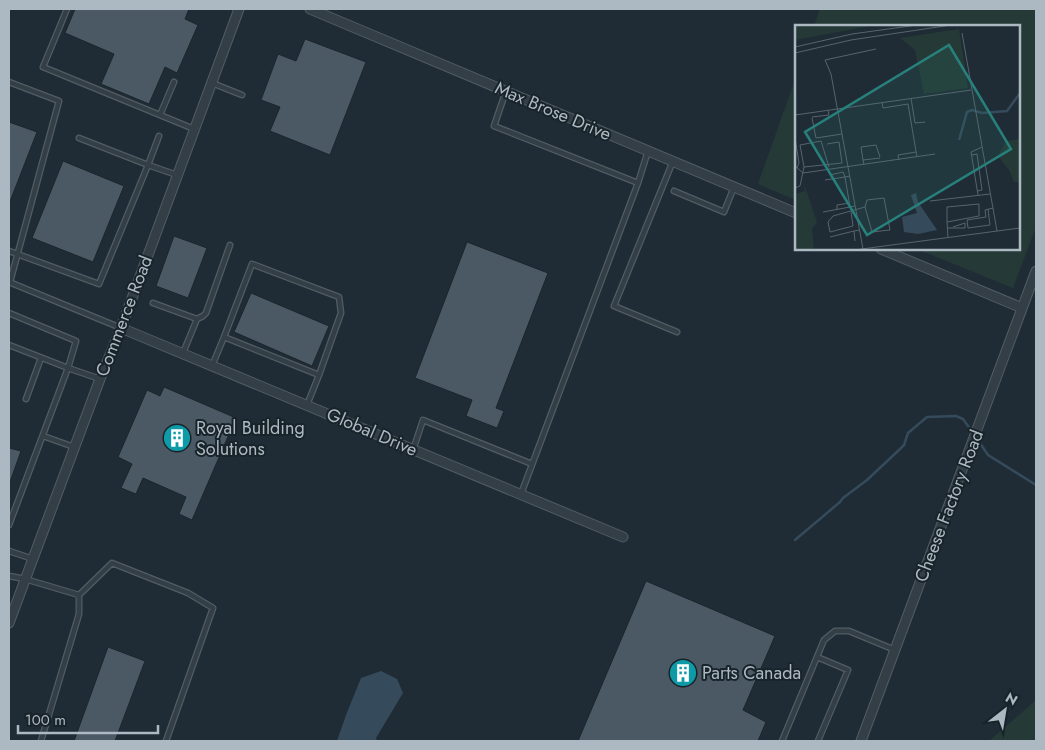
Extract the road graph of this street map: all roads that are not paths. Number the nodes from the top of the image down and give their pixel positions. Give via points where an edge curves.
1 (67, 9) edge
2 (239, 9) edge
3 (310, 9) edge
4 (9, 82) edge
5 (174, 82) dead end
6 (212, 83) junction
7 (506, 91) junction
8 (242, 95) dead end
9 (160, 115) junction
10 (194, 129) junction
11 (159, 136) dead end
12 (79, 138) dead end
13 (648, 151) junction
14 (673, 162) junction
15 (148, 164) junction
16 (177, 175) junction
17 (638, 183) junction
18 (734, 187) junction
19 (674, 191) dead end
20 (795, 213) edge
21 (230, 245) dead end
22 (883, 250) edge
23 (9, 251) edge
24 (18, 254) junction
25 (1036, 271) edge
26 (9, 282) edge
27 (153, 303) dead end
28 (1022, 308) junction
29 (9, 314) edge
30 (197, 319) junction
31 (121, 328) junction
32 (677, 332) dead end
33 (224, 337) junction
34 (9, 345) edge
35 (184, 353) junction
36 (41, 358) junction
37 (212, 366) junction
38 (68, 368) junction
39 (319, 374) junction
40 (100, 379) junction
41 (26, 399) dead end
42 (308, 405) junction
43 (43, 436) junction
44 (75, 447) junction
45 (413, 450) junction
46 (532, 464) junction
47 (520, 494) junction
48 (9, 523) edge
49 (623, 537) dead end
50 (9, 551) edge
51 (33, 559) junction
52 (9, 576) edge
53 (25, 579) junction
54 (79, 595) junction
55 (9, 623) edge
56 (895, 650) junction
57 (817, 657) junction
58 (41, 741) edge
59 (166, 741) edge
60 (782, 741) edge
61 (818, 741) edge
62 (861, 741) edge

1 - 9 lane via 43,68
2 - 6 street, Commerce Road
3 - 7 street, Max Brose Drive
4 - 24 lane via 59,101
5 - 9 lane
6 - 8 lane
6 - 10 street, Commerce Road
7 - 13 street, Max Brose Drive
7 - 17 lane via 494,126
9 - 10 lane
10 - 16 street, Commerce Road
11 - 15 lane
12 - 15 lane
13 - 14 street, Max Brose Drive
13 - 17 lane
14 - 18 street, Max Brose Drive
14 - 32 lane via 614,306
15 - 16 lane
15 - 24 lane via 99,284
16 - 31 street, Commerce Road
17 - 46 lane
18 - 19 lane via 724,212
18 - 20 street, Max Brose Drive
21 - 30 lane via 206,313
22 - 28 street
23 - 24 lane
24 - 26 lane
25 - 28 street, Cheese Factory Road
26 - 31 lane
27 - 30 lane
28 - 56 street, Cheese Factory Road
29 - 38 lane via 76,341
30 - 35 lane
31 - 35 street, Global Drive
31 - 40 street, Commerce Road
33 - 37 lane
33 - 39 lane
33 - 39 lane via 252,264 339,297 341,313
34 - 36 lane
35 - 37 street, Global Drive
36 - 38 lane
36 - 41 lane
37 - 42 street, Global Drive
38 - 40 lane
38 - 43 lane
39 - 42 lane
40 - 44 street, Commerce Road
42 - 45 street, Global Drive
43 - 44 lane
43 - 48 lane
44 - 51 street, Commerce Road
45 - 46 lane via 423,420
45 - 47 street, Global Drive
46 - 47 lane
47 - 49 street, Global Drive
50 - 51 lane
51 - 53 street, Commerce Road
52 - 53 lane
53 - 54 lane
53 - 55 street, Commerce Road
54 - 58 lane via 79,614
54 - 59 lane via 112,563 188,593 213,608
56 - 57 lane via 849,631 835,631 824,640
56 - 62 street, Cheese Factory Road
57 - 60 lane
57 - 61 lane via 848,670

